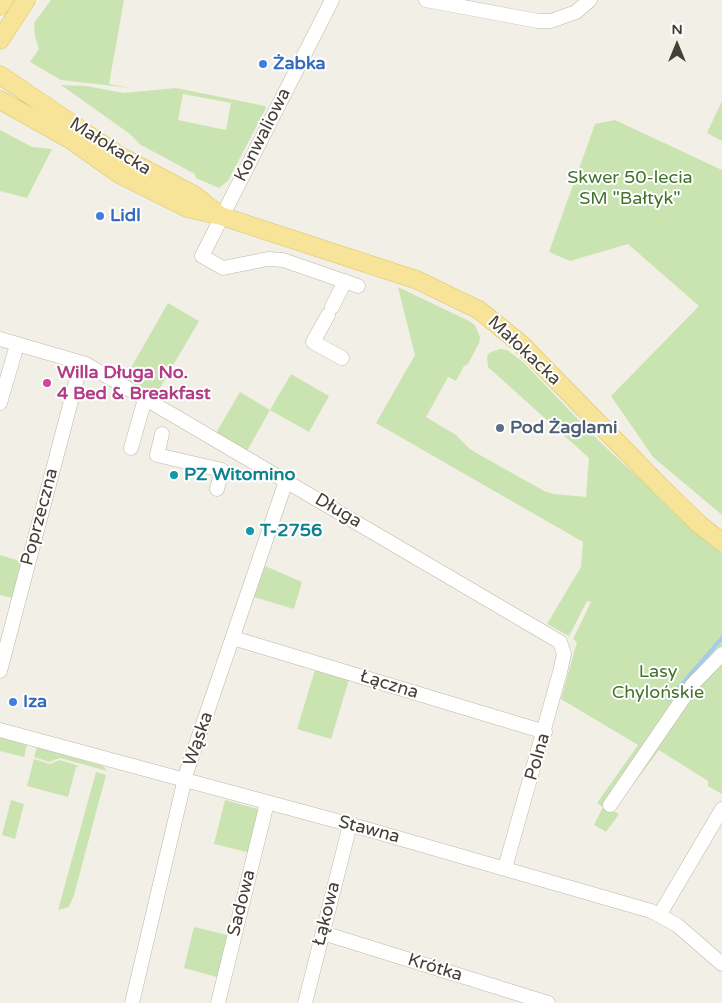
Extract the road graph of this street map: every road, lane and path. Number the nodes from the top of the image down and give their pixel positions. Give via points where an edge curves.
1 (4, 0) edge
2 (26, 0) edge
3 (332, 0) edge
4 (426, 0) edge
5 (590, 0) edge
6 (0, 6) edge
7 (0, 40) edge
8 (0, 75) edge
9 (1, 100) edge
10 (221, 216) junction
11 (344, 281) junction
12 (358, 286) dead end
13 (0, 339) edge
14 (17, 345) junction
15 (342, 358) dead end
16 (81, 363) junction
17 (146, 399) junction
18 (0, 403) edge
19 (162, 434) dead end
20 (131, 448) dead end
21 (286, 481) junction
22 (217, 489) dead end
23 (722, 542) edge
24 (233, 638) junction
25 (562, 644) joint
26 (722, 654) edge
27 (0, 671) edge
28 (0, 730) edge
29 (545, 732) junction
30 (185, 781) junction
31 (268, 803) junction
32 (610, 805) dead end
33 (722, 809) edge
34 (350, 825) junction
35 (505, 868) junction
36 (660, 914) junction
37 (323, 933) junction
38 (722, 964) edge
39 (132, 1003) edge
40 (218, 1003) edge
41 (305, 1003) edge
42 (548, 1003) edge

1 - 6 main road
2 - 7 main road
3 - 10 street, Konwaliowa
4 - 5 street via 538,21 551,21 576,12
8 - 10 main road, Małokacka via 120,156 194,194
9 - 10 main road, Małokacka via 71,140 119,174 186,208
10 - 11 street, Konwaliowa via 202,256 223,268 268,259 284,260
10 - 23 main road, Małokacka via 416,280 479,310 521,344 659,485
11 - 12 street
11 - 15 street via 312,342
13 - 14 street, Długa
14 - 16 street, Długa
14 - 18 street
16 - 17 street, Długa
16 - 27 street, Poprzeczna
17 - 20 street
17 - 21 street, Długa
19 - 22 street via 157,455 222,470
21 - 24 street, Wąska
21 - 25 street, Długa
24 - 29 street, Łączna
24 - 30 street, Wąska
25 - 29 street, Polna via 564,654
26 - 32 street via 693,684
28 - 30 street, Stawna
29 - 35 street, Polna
30 - 31 street, Stawna
30 - 39 street, Wąska
31 - 34 street, Stawna
31 - 40 street, Sadowa
33 - 36 street
34 - 35 street, Stawna
34 - 37 street, Łąkowa
35 - 36 street, Stawna
36 - 38 street, Stawna
37 - 41 street, Łąkowa
37 - 42 street, Krótka

